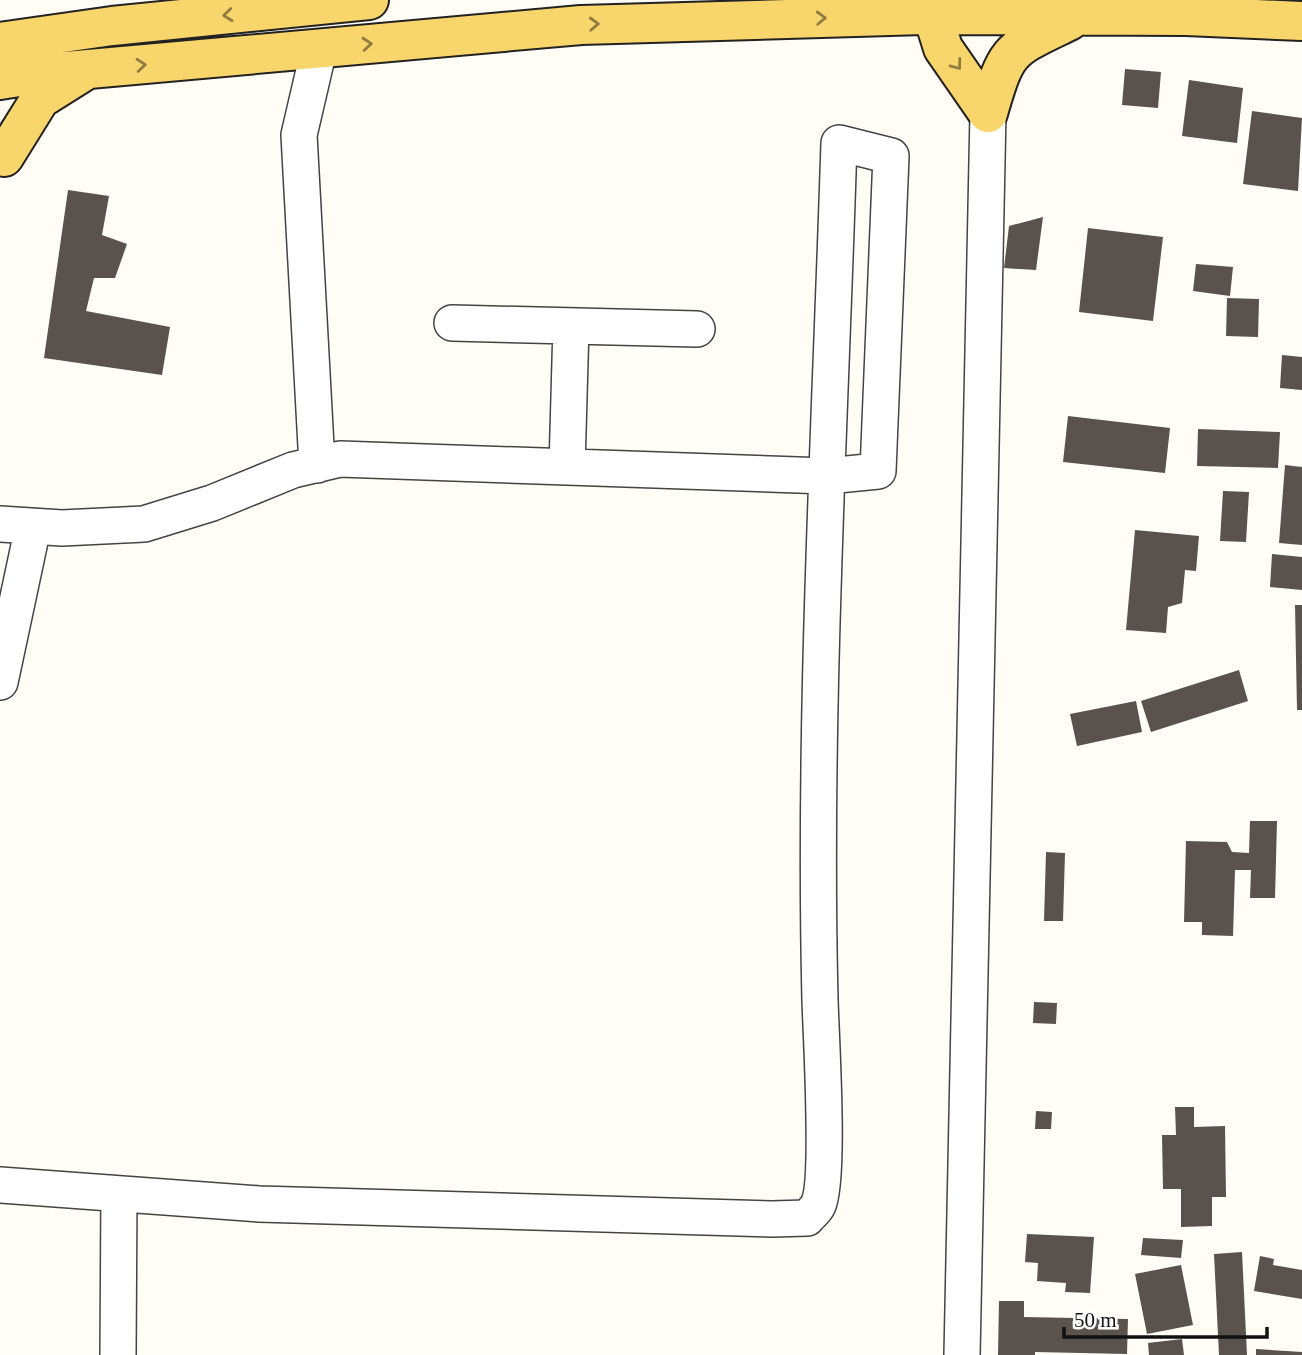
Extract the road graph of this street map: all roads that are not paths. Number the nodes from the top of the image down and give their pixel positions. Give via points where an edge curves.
1 (369, 0) edge
2 (1185, 8) edge
3 (1015, 9) edge
4 (933, 16) junction
5 (1074, 18) junction
6 (1302, 21) edge
7 (0, 42) edge
8 (319, 49) junction
9 (43, 55) junction
10 (87, 69) junction
11 (0, 80) edge
12 (988, 113) junction
13 (1, 160) edge
14 (452, 323) dead end
15 (571, 326) junction
16 (697, 329) dead end
17 (317, 465) junction
18 (567, 467) junction
19 (827, 476) junction
20 (16, 525) edge
21 (0, 682) edge
22 (0, 1185) edge
23 (119, 1194) junction
24 (118, 1355) edge
25 (962, 1355) edge

1 -> 9 main road
2 - 5 main road
2 - 6 main road
3 - 4 main road
3 - 5 main road
3 - 12 street
8 -> 4 main road via 581,25
4 -> 12 main road via 943,48
5 - 12 main road via 1015,47 999,74
7 - 9 main road
10 -> 8 main road
8 - 17 street via 299,135
9 - 10 main road
9 - 11 main road
9 - 13 street
10 - 13 main road via 40,99
12 - 25 street
14 - 15 street
15 - 16 street
15 - 18 street
17 - 18 street via 340,459
17 - 20 street via 144,524
18 - 19 street
19 - 19 street via 832,350 839,143 891,156 878,471
19 - 23 street via 819,723 822,1186 818,1205 807,1217 259,1204
20 - 21 street
22 - 23 street
23 - 24 street

